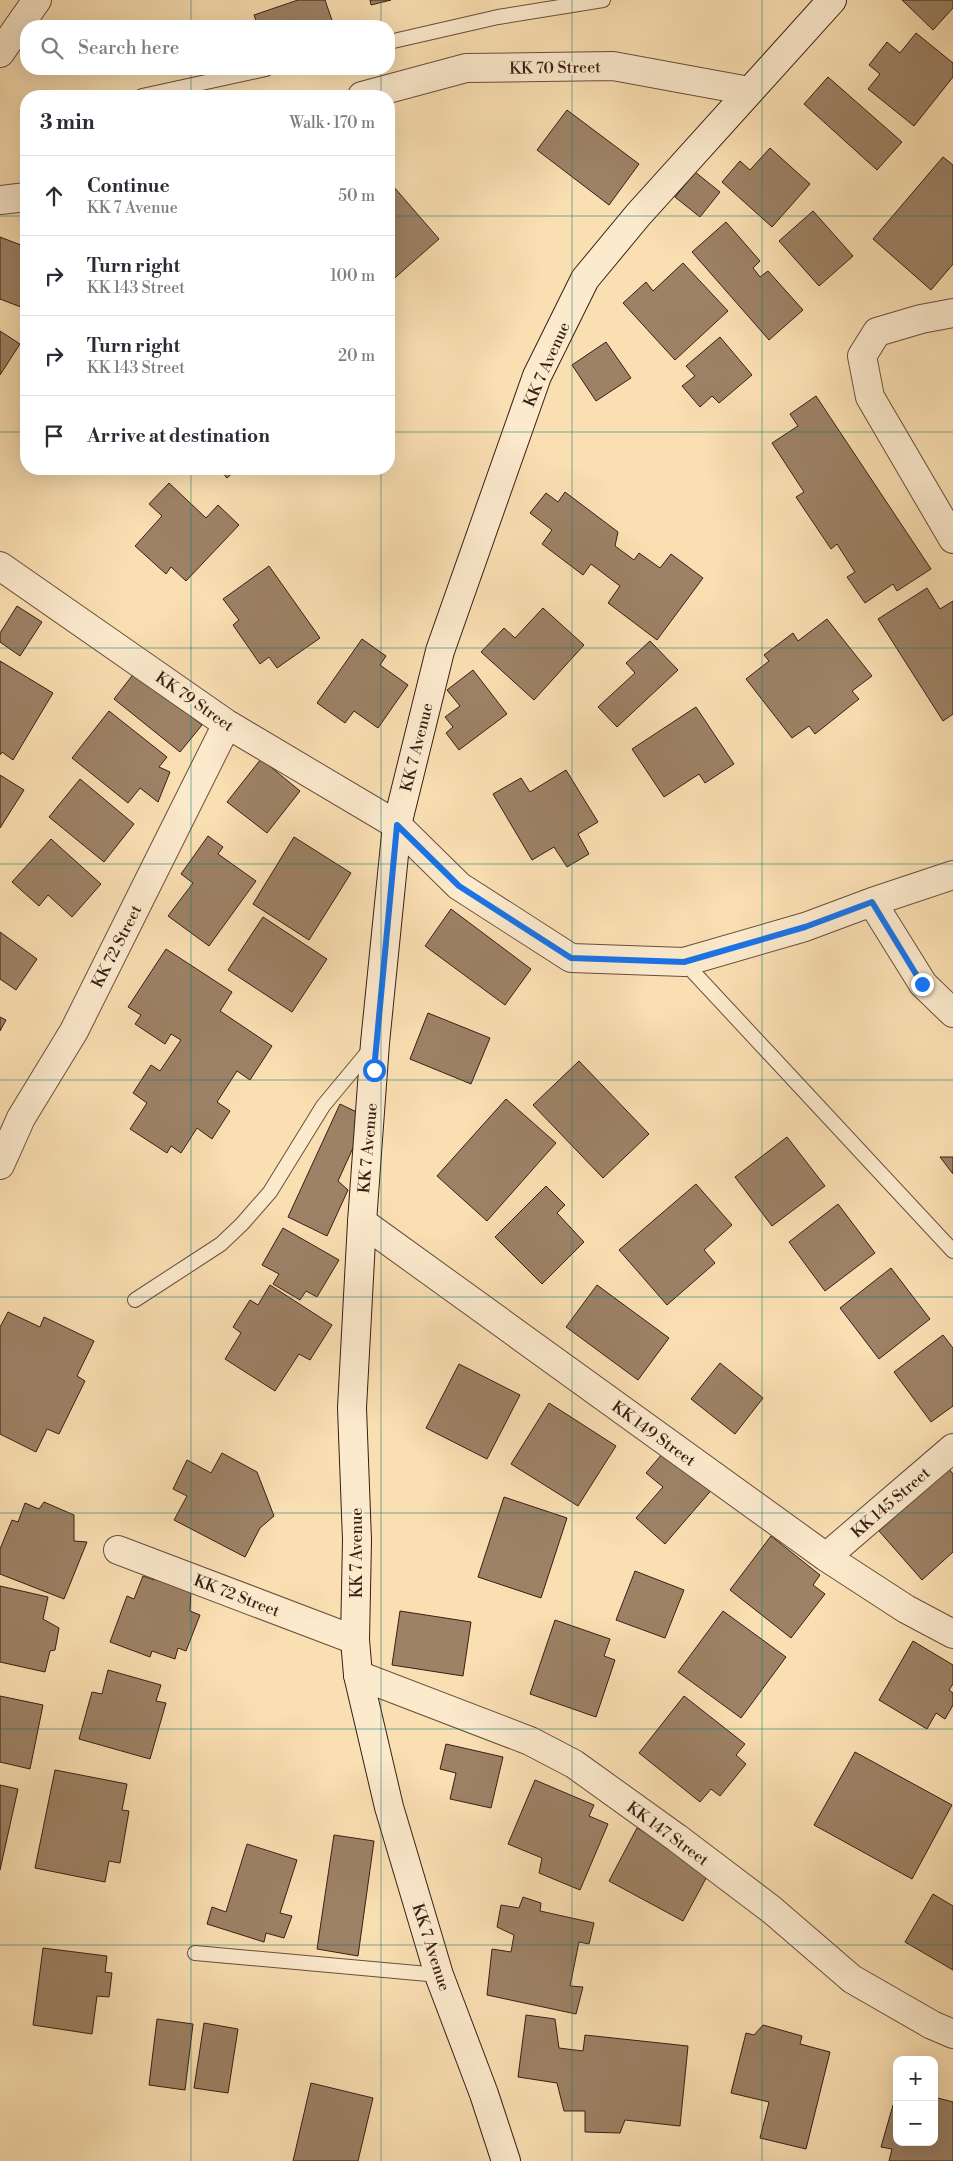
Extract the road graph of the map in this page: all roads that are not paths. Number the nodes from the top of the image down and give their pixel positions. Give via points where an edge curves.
1 (37, 0) edge
2 (603, 0) edge
3 (832, 0) edge
4 (23, 20) edge
5 (20, 24) edge
6 (395, 41) edge
7 (0, 53) edge
8 (238, 75) edge
9 (170, 90) edge
10 (384, 90) edge
11 (749, 91) junction
12 (20, 198) edge
13 (0, 200) edge
14 (953, 313) edge
15 (953, 539) edge
16 (0, 566) edge
17 (227, 724) junction
18 (397, 825) junction
19 (953, 875) edge
20 (872, 902) junction
21 (684, 962) junction
22 (953, 1014) edge
23 (375, 1043) junction
24 (0, 1164) edge
25 (362, 1222) junction
26 (953, 1251) edge
27 (134, 1300) dead end
28 (953, 1448) edge
29 (118, 1550) dead end
30 (826, 1557) junction
31 (953, 1634) edge
32 (355, 1640) junction
33 (358, 1676) junction
34 (195, 1953) dead end
35 (439, 1974) junction
36 (953, 2034) edge
37 (506, 2161) edge

1 - 4 street
2 - 6 lane via 498,17
3 - 11 street, KK 7 Avenue
5 - 7 street
8 - 9 lane
10 - 11 street, KK 70 Street via 466,68 613,66
11 - 18 street, KK 7 Avenue via 585,279 537,376 440,652
12 - 13 street
14 - 15 street via 877,332 862,356 870,397
16 - 17 street, KK 79 Street
17 - 18 street, KK 79 Street
17 - 24 street, KK 72 Street via 74,1031 21,1118
18 - 21 street, KK 79 Street via 459,886 571,958
18 - 23 street, KK 7 Avenue
19 - 20 street, KK 79 Street
20 - 21 street, KK 79 Street via 805,927
20 - 22 street via 922,984
21 - 26 lane
23 - 25 street, KK 7 Avenue
23 - 27 lane via 323,1106 270,1192 242,1224 221,1244
25 - 30 street, KK 149 Street
25 - 32 street, KK 7 Avenue via 352,1408 357,1540
28 - 30 street, KK 145 Street
29 - 32 street, KK 72 Street
30 - 31 street, KK 149 Street via 906,1609
32 - 33 street, KK 7 Avenue
33 - 35 street, KK 7 Avenue via 389,1807
33 - 36 street, KK 147 Street via 530,1741 574,1764 772,1910 852,1979
34 - 35 lane
35 - 37 street, KK 7 Avenue

